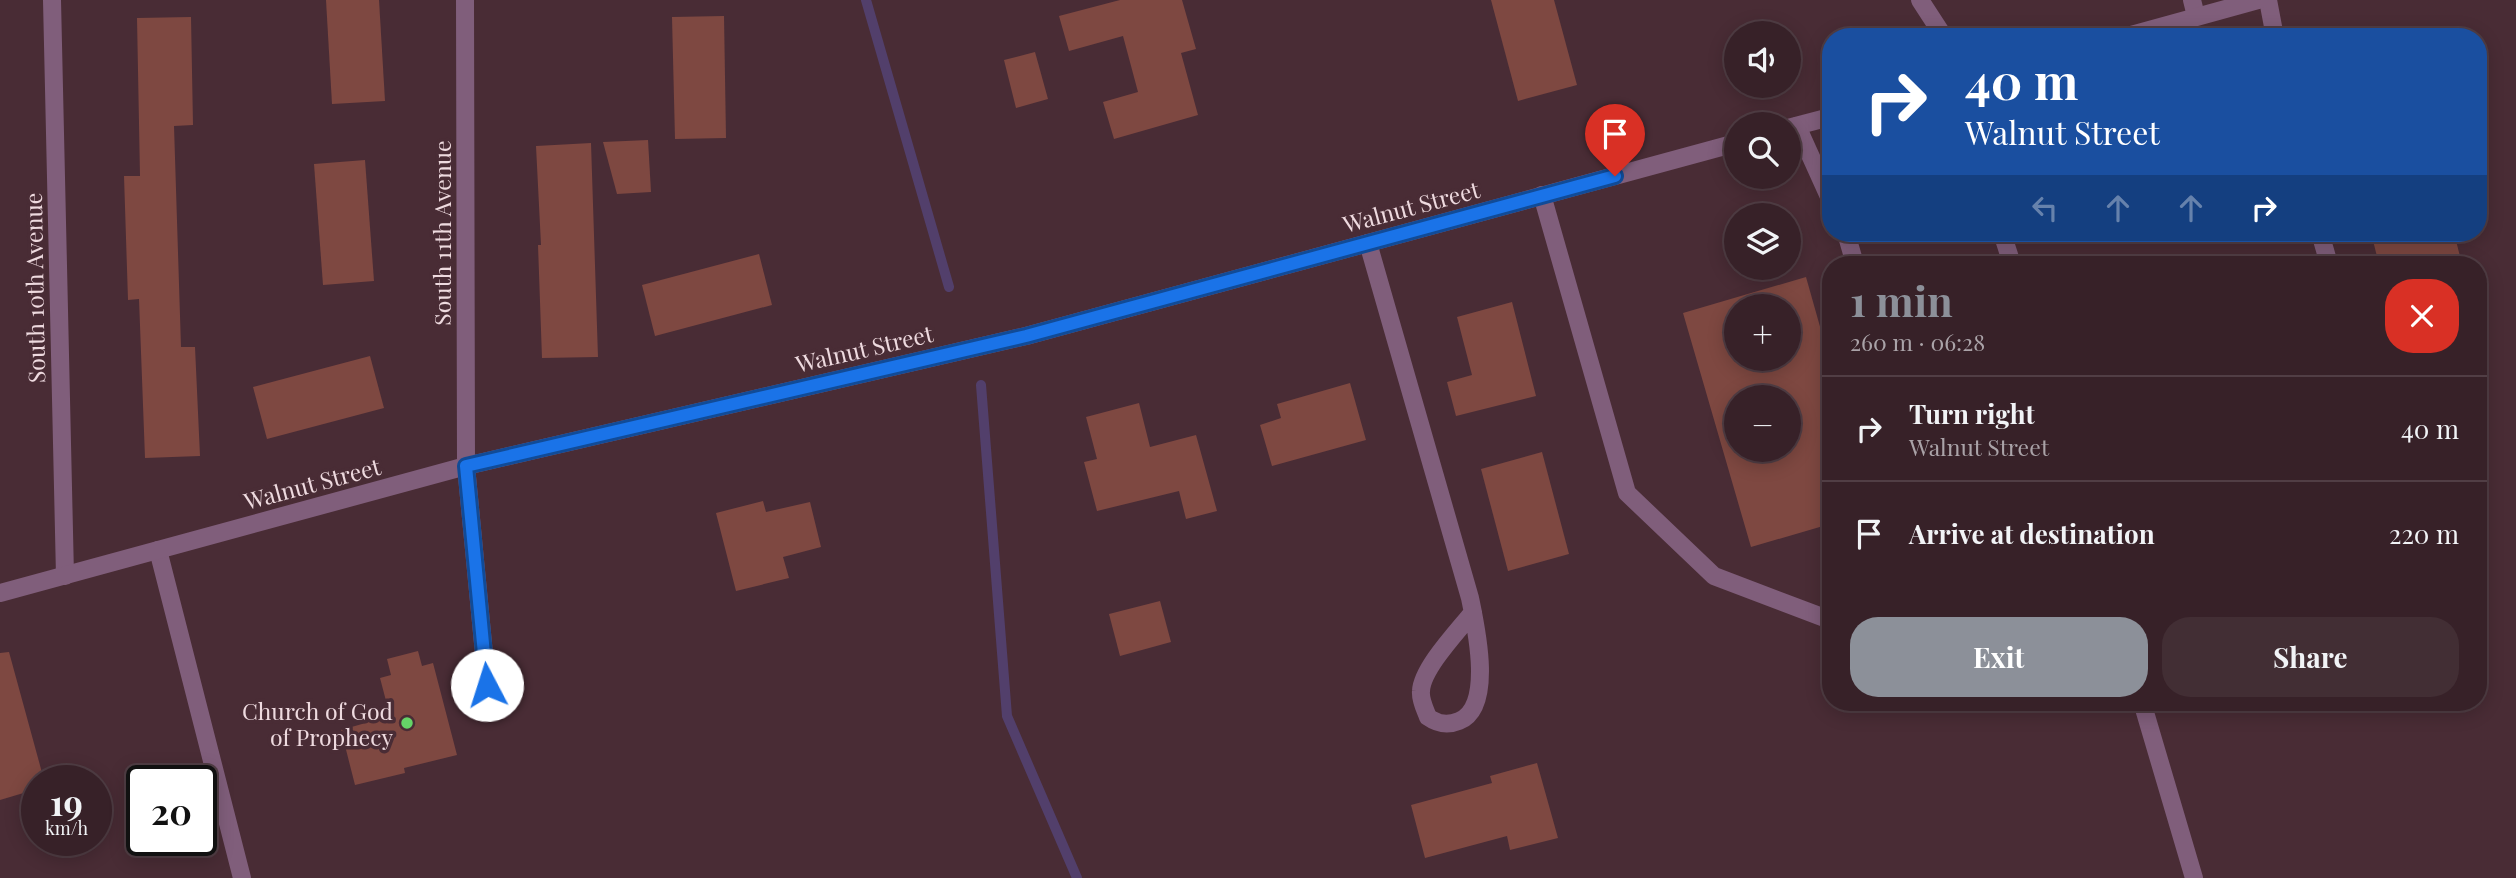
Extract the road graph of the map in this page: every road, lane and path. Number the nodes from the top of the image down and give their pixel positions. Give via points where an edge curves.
1 (52, 0) edge
2 (465, 0) edge
3 (1920, 0) edge
4 (2258, 0) edge
5 (2268, 0) edge
6 (2194, 8) edge
7 (1938, 28) edge
8 (2146, 28) edge
9 (2273, 28) edge
10 (1822, 119) edge
11 (1801, 125) edge
12 (1801, 143) edge
13 (1724, 146) edge
14 (1822, 183) edge
15 (1542, 195) junction
16 (1368, 243) junction
17 (466, 466) junction
18 (158, 550) junction
19 (65, 576) junction
20 (0, 593) edge
21 (1473, 612) junction
22 (1822, 617) edge
23 (487, 685) dead end
24 (2145, 711) edge
25 (242, 878) edge
26 (2194, 878) edge

1 - 19 street, South 10th Avenue
2 - 17 street, South 11th Avenue
3 - 7 street
4 - 6 street
5 - 9 street
6 - 8 street
10 - 11 street
12 - 14 street
13 - 15 street, Walnut Street
15 - 16 street, Walnut Street
15 - 22 street via 1627,492 1714,576
16 - 17 street, Walnut Street via 1026,336
16 - 21 street
17 - 18 street, Walnut Street
17 - 23 street, South 11th Avenue
18 - 19 street, Walnut Street
18 - 25 street
19 - 20 street, Walnut Street
21 - 21 street via 1480,680 1475,704 1468,717 1437,724 1428,717 1421,689
24 - 26 street

